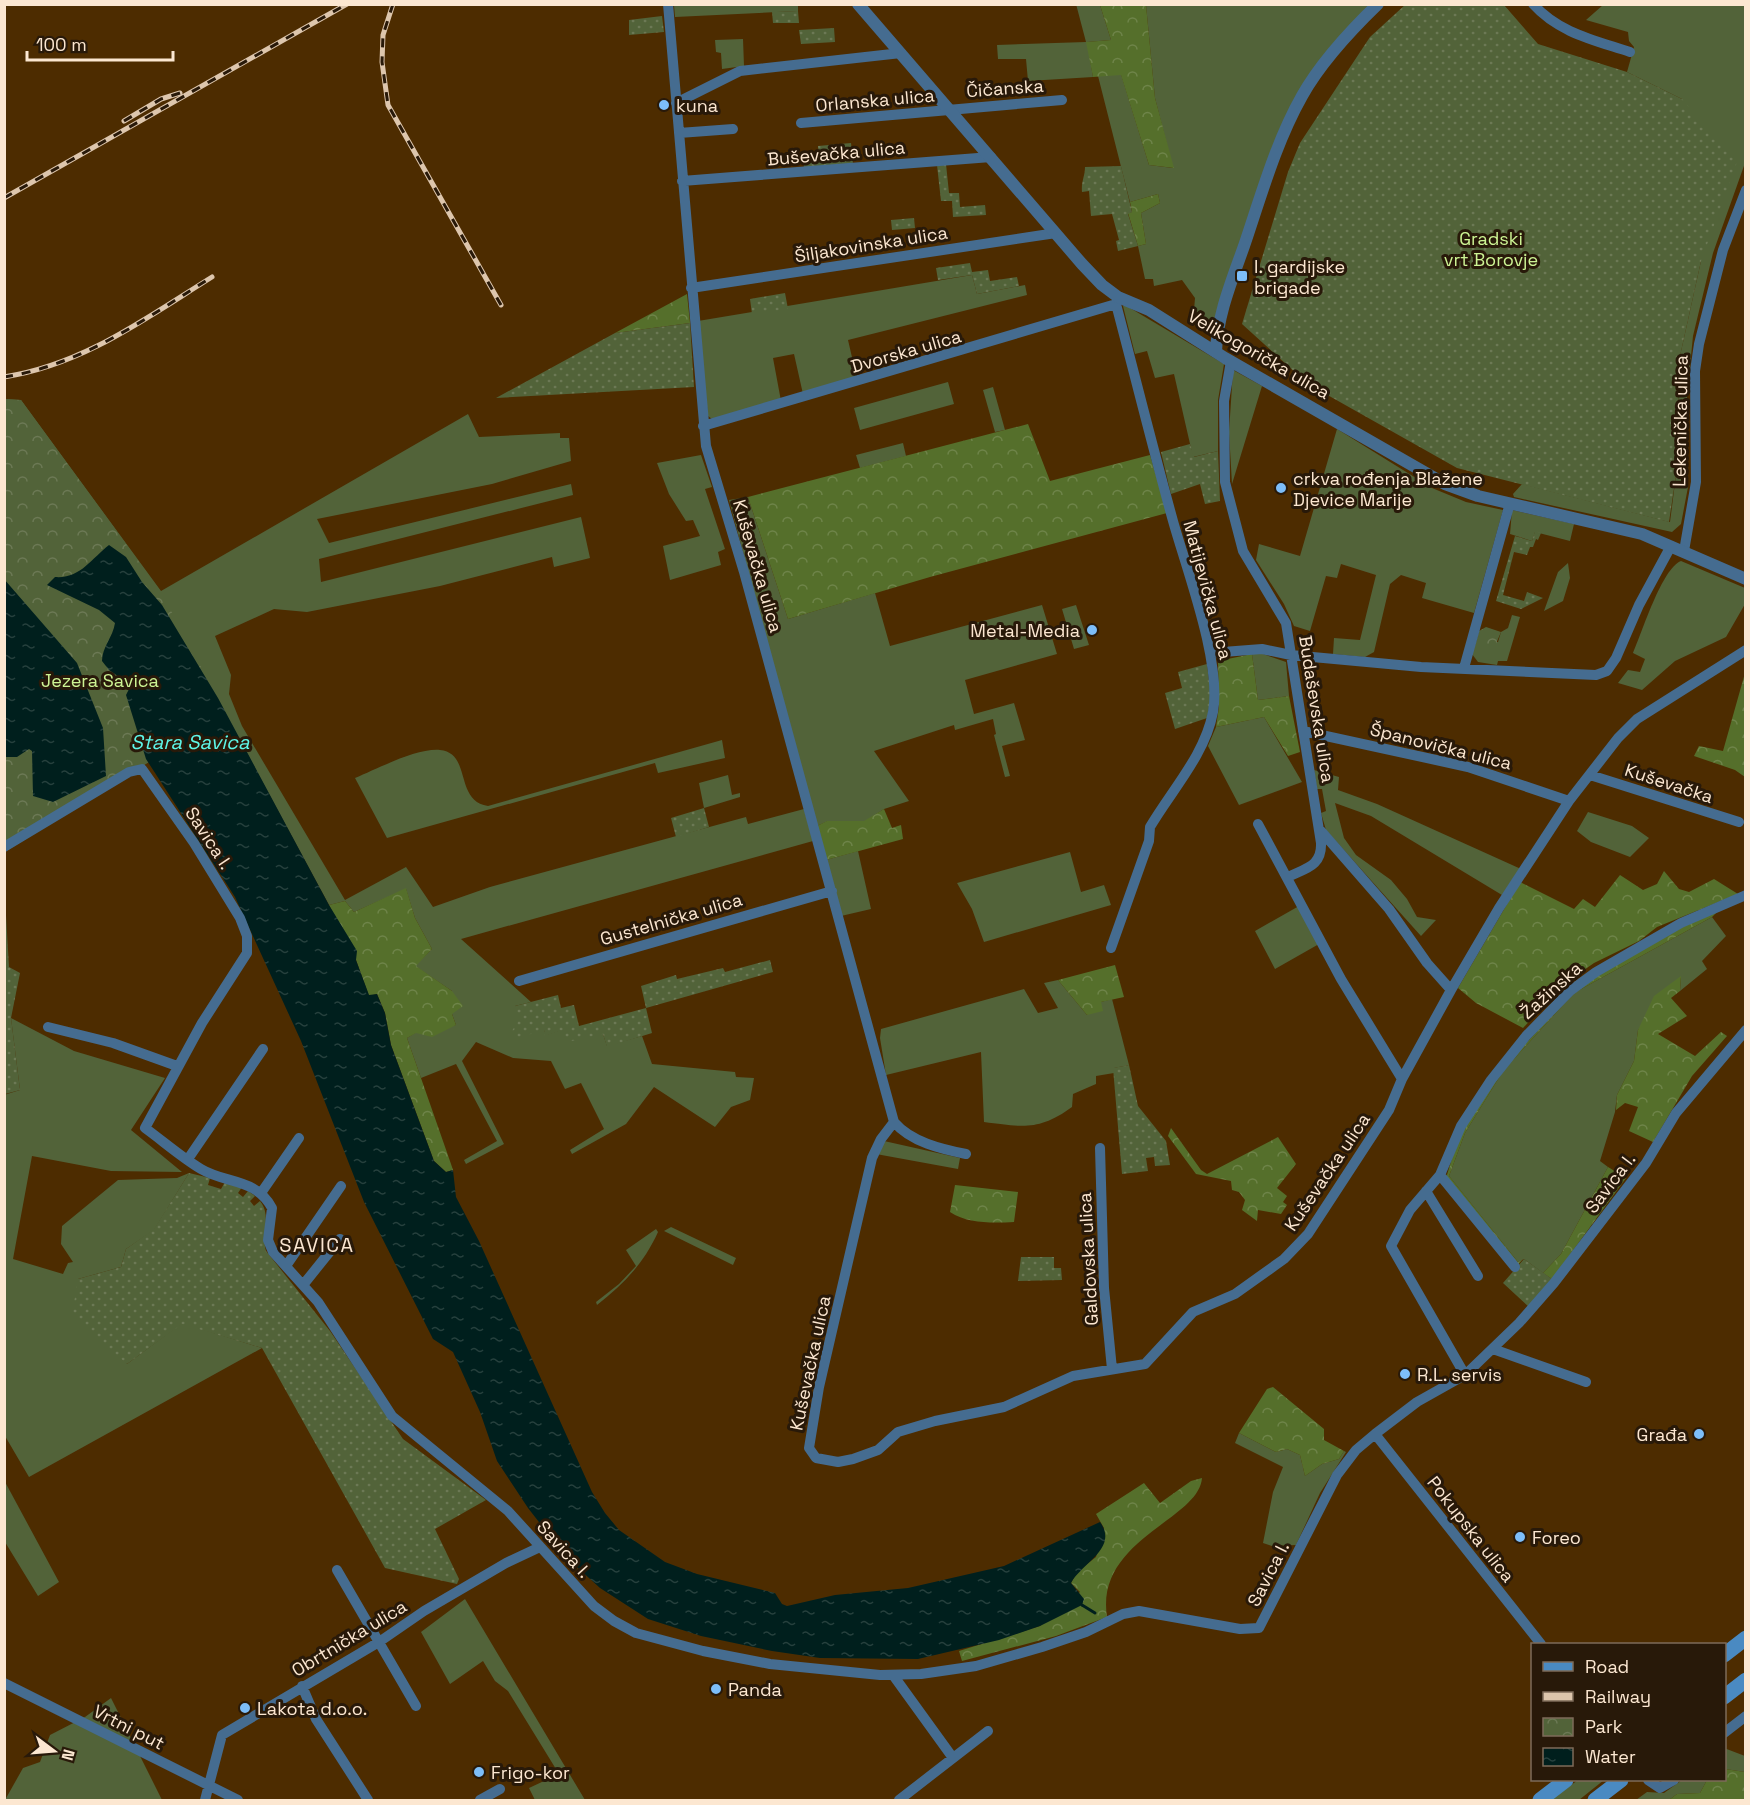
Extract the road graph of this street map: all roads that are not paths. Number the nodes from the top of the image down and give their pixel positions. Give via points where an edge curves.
1 (668, 4) edge
2 (858, 4) edge
3 (1378, 4) edge
4 (1533, 4) edge
5 (1630, 52) dead end
6 (901, 53) junction
7 (1062, 100) dead end
8 (676, 103) junction
9 (951, 111) junction
10 (801, 123) dead end
11 (733, 129) dead end
12 (679, 133) junction
13 (991, 157) junction
14 (682, 181) junction
15 (1746, 190) edge
16 (1056, 233) junction
17 (691, 288) junction
18 (1117, 300) junction
19 (1216, 352) junction
20 (1231, 361) junction
21 (704, 426) junction
22 (1510, 502) junction
23 (1671, 546) junction
24 (1684, 551) junction
25 (1746, 579) edge
26 (1746, 650) edge
27 (1210, 653) junction
28 (1291, 655) junction
29 (1464, 668) junction
30 (1303, 731) junction
31 (1590, 775) junction
32 (1569, 801) junction
33 (1739, 822) dead end
34 (1258, 824) dead end
35 (1319, 829) junction
36 (4, 847) edge
37 (1288, 877) junction
38 (832, 891) junction
39 (1746, 895) edge
40 (1111, 948) dead end
41 (519, 981) dead end
42 (1451, 990) junction
43 (48, 1027) dead end
44 (1746, 1030) edge
45 (263, 1049) dead end
46 (177, 1066) junction
47 (1402, 1079) junction
48 (894, 1122) junction
49 (299, 1138) dead end
50 (1100, 1148) dead end
51 (966, 1154) dead end
52 (188, 1159) junction
53 (1440, 1175) junction
54 (341, 1186) dead end
55 (1426, 1191) junction
56 (261, 1192) junction
57 (340, 1239) dead end
58 (286, 1266) junction
59 (1515, 1267) dead end
60 (1478, 1276) dead end
61 (303, 1285) junction
62 (1493, 1349) junction
63 (1112, 1369) junction
64 (1465, 1375) junction
65 (1586, 1382) dead end
66 (1375, 1434) junction
67 (540, 1547) junction
68 (338, 1570) dead end
69 (1746, 1638) edge
70 (379, 1642) junction
71 (1540, 1643) edge
72 (1726, 1653) edge
73 (893, 1675) junction
74 (1746, 1680) edge
75 (4, 1683) edge
76 (302, 1686) junction
77 (1726, 1696) edge
78 (416, 1706) dead end
79 (1746, 1716) edge
80 (988, 1731) dead end
81 (1726, 1732) edge
82 (953, 1758) junction
83 (1564, 1781) edge
84 (1619, 1781) edge
85 (1651, 1781) edge
86 (1671, 1781) edge
87 (208, 1785) junction
88 (500, 1789) dead end
89 (205, 1800) edge
90 (238, 1800) edge
91 (368, 1800) edge
92 (480, 1800) edge
93 (899, 1800) edge
94 (1540, 1800) edge
95 (1595, 1800) edge

1 - 8 street, Kuševačka ulica
2 - 6 street, Velikogorička ulica
3 - 19 street via 1325,62 1292,116 1225,304
4 - 5 street via 1545,18 1566,30
6 - 8 street via 740,71
6 - 9 street, Velikogorička ulica
7 - 9 street, Čičanska
8 - 12 street, Kuševačka ulica
9 - 10 street, Orlanska ulica
9 - 13 street, Velikogorička ulica
11 - 12 street
12 - 14 street, Kuševačka ulica
13 - 14 street, Buševačka ulica
13 - 16 street, Velikogorička ulica
14 - 17 street, Kuševačka ulica
15 - 24 street, Lekenička ulica via 1723,249 1699,344 1695,371 1696,482
16 - 17 street, Šiljakovinska ulica
16 - 18 street, Velikogorička ulica
17 - 21 street, Kuševačka ulica
18 - 19 street, Velikogorička ulica via 1149,310
18 - 21 street, Dvorska ulica
18 - 27 street, Matijevička ulica
19 - 20 street, Velikogorička ulica
20 - 22 street, Velikogorička ulica via 1437,480 1466,492
20 - 28 street, Budaševska ulica via 1224,401 1229,503 1243,551 1286,623
21 - 38 street, Kuševačka ulica via 709,458
22 - 23 street, Velikogorička ulica via 1622,529
22 - 29 street
23 - 24 street, Velikogorička ulica
23 - 29 street via 1616,658 1603,674
24 - 25 street, Velikogorička ulica
26 - 31 street, Kuševačka ulica via 1637,719
27 - 28 street via 1251,648
27 - 40 street, Matijevička ulica via 1215,696 1211,719 1197,753 1150,827 1149,842
28 - 29 street
28 - 30 street, Budaševska ulica
30 - 32 street, Španovička ulica via 1468,767
30 - 35 street, Budaševska ulica
31 - 32 street, Kuševačka ulica
31 - 33 street, Kuševačka
32 - 42 street, Kuševačka ulica via 1498,908
34 - 37 street
35 - 37 street, Budaševska ulica via 1321,858
35 - 42 street via 1384,903
36 - 46 street, Savica I. via 129,772 142,769 151,780 230,900 245,929 248,946
37 - 47 street via 1341,979
38 - 41 street, Gustelnička ulica
38 - 48 street, Kuševačka ulica
39 - 53 street, Žažinska via 1681,923 1570,991 1508,1056 1485,1087 1461,1126
42 - 47 street, Kuševačka ulica
43 - 46 street
44 - 62 street, Savica I. via 1676,1113 1646,1163 1554,1283
45 - 52 street
46 - 52 street, Savica I. via 144,1128
47 - 63 street, Kuševačka ulica via 1389,1110 1298,1246 1235,1294 1192,1312 1145,1364
48 - 51 street via 928,1143
48 - 63 street, Kuševačka ulica via 881,1138 873,1158 819,1387 809,1438 812,1455 830,1462 853,1459 878,1450 898,1432 997,1409 1072,1376
49 - 56 street
50 - 63 street, Galdovska ulica via 1104,1288
52 - 56 street, Savica I. via 208,1173
53 - 55 street, Žažinska
53 - 59 street
54 - 58 street
55 - 60 street
55 - 64 street, Žažinska via 1410,1210 1391,1246
56 - 58 street, Savica I. via 272,1208 269,1245
57 - 61 street
58 - 61 street, Savica I.
61 - 67 street, Savica I. via 392,1416 508,1511
62 - 64 street, Savica I.
62 - 65 street
64 - 66 street, Savica I. via 1417,1402
66 - 71 street, Pokupska ulica
66 - 73 street, Savica I. via 1356,1450 1337,1475 1259,1628 1240,1629 1139,1611 1042,1647 976,1666
67 - 70 street, Obrtnička ulica via 506,1563
67 - 73 street, Savica I. via 594,1606 636,1633 770,1664
68 - 70 street
69 - 72 main road
70 - 76 street, Obrtnička ulica
70 - 78 street
73 - 82 street
74 - 77 main road
75 - 87 street, Vrtni put
76 - 87 street, Obrtnička ulica via 222,1735
76 - 91 street via 316,1719
79 - 81 street
80 - 82 street
82 - 93 street
83 - 94 main road
84 - 95 main road
85 - 86 street via 1660,1788
87 - 89 street, Obrtnička ulica
87 - 90 street, Vrtni put
88 - 92 street

